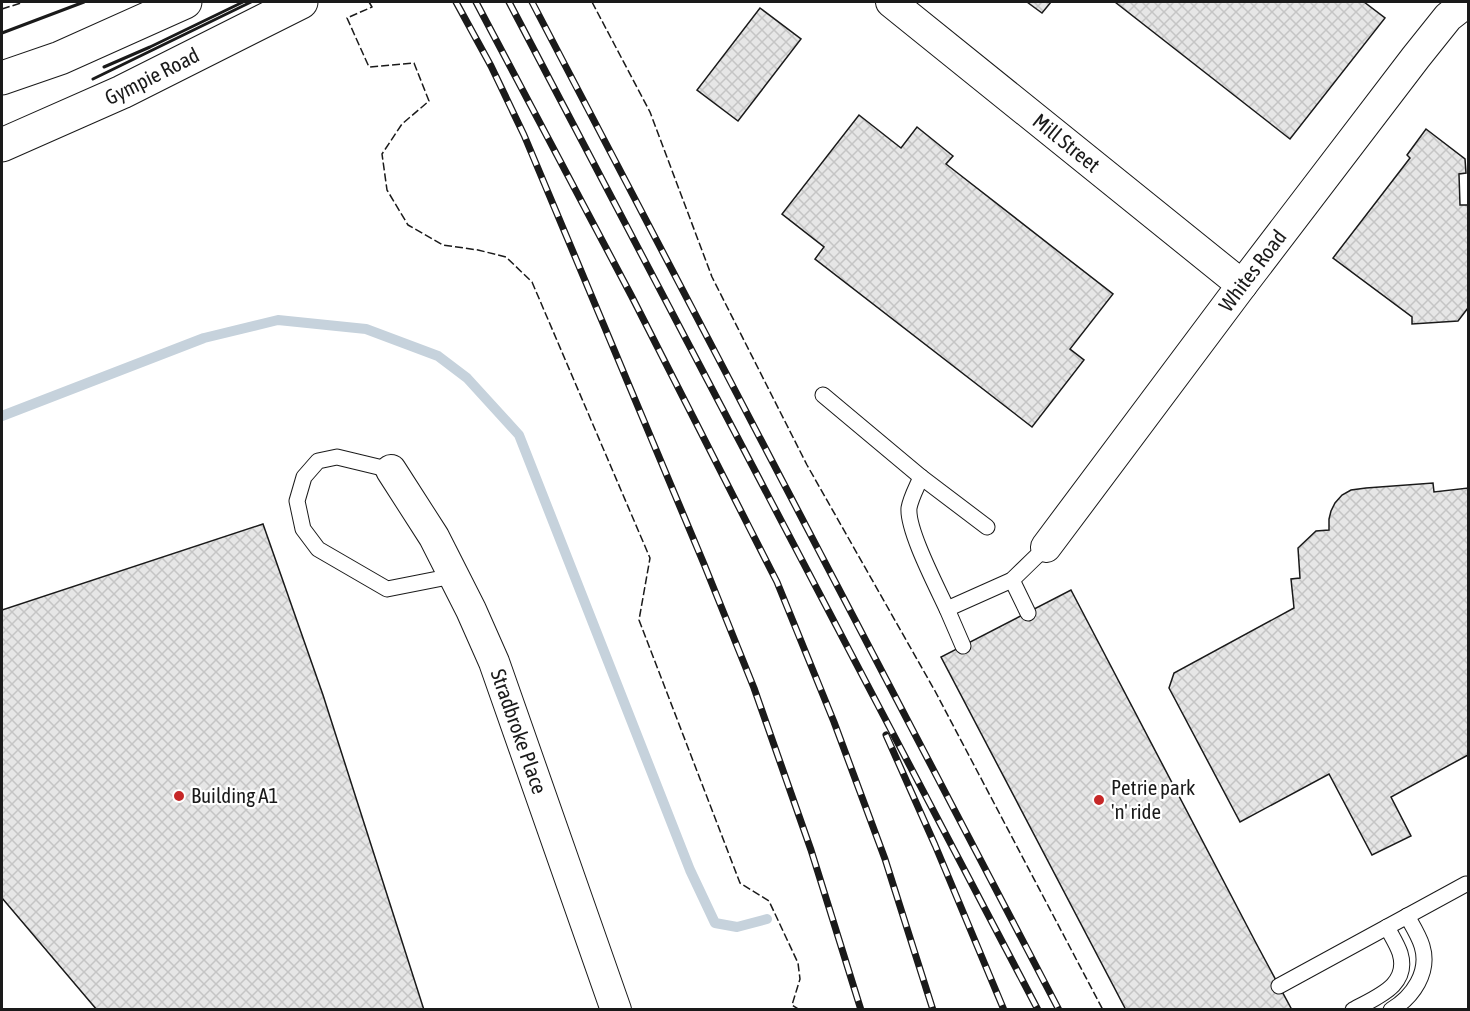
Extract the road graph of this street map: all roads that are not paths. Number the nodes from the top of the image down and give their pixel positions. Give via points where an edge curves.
1 (185, 2) edge
2 (301, 2) edge
3 (891, 2) edge
4 (1467, 2) edge
5 (2, 78) edge
6 (2, 145) edge
7 (1242, 285) junction
8 (823, 395) dead end
9 (391, 470) joint
10 (921, 477) junction
11 (987, 527) dead end
12 (1046, 547) joint
13 (453, 576) junction
14 (1012, 580) junction
15 (947, 609) junction
16 (1028, 613) dead end
17 (963, 646) dead end
18 (1466, 884) dead end
19 (1407, 916) junction
20 (1387, 927) junction
21 (1279, 986) dead end
22 (616, 1010) edge
23 (1353, 1010) edge
24 (1391, 1010) edge

1 - 5 highway via 60,58
2 - 6 highway, Gympie Road via 122,92
3 - 7 street, Mill Street
4 - 7 street, Whites Road via 1434,34
7 - 12 street, Whites Road
8 - 10 lane
9 - 13 street, Stradbroke Place via 434,537
9 - 13 lane via 337,457 318,461 304,477 297,501 303,529 318,549 387,589
10 - 11 lane
10 - 15 lane via 909,516
12 - 14 lane
13 - 22 street, Stradbroke Place via 494,662
14 - 15 lane
14 - 16 lane
15 - 17 lane
18 - 19 lane
19 - 20 lane
19 - 24 lane via 1422,945 1424,961 1413,993
20 - 21 lane
20 - 23 lane via 1400,953 1402,971 1392,988

